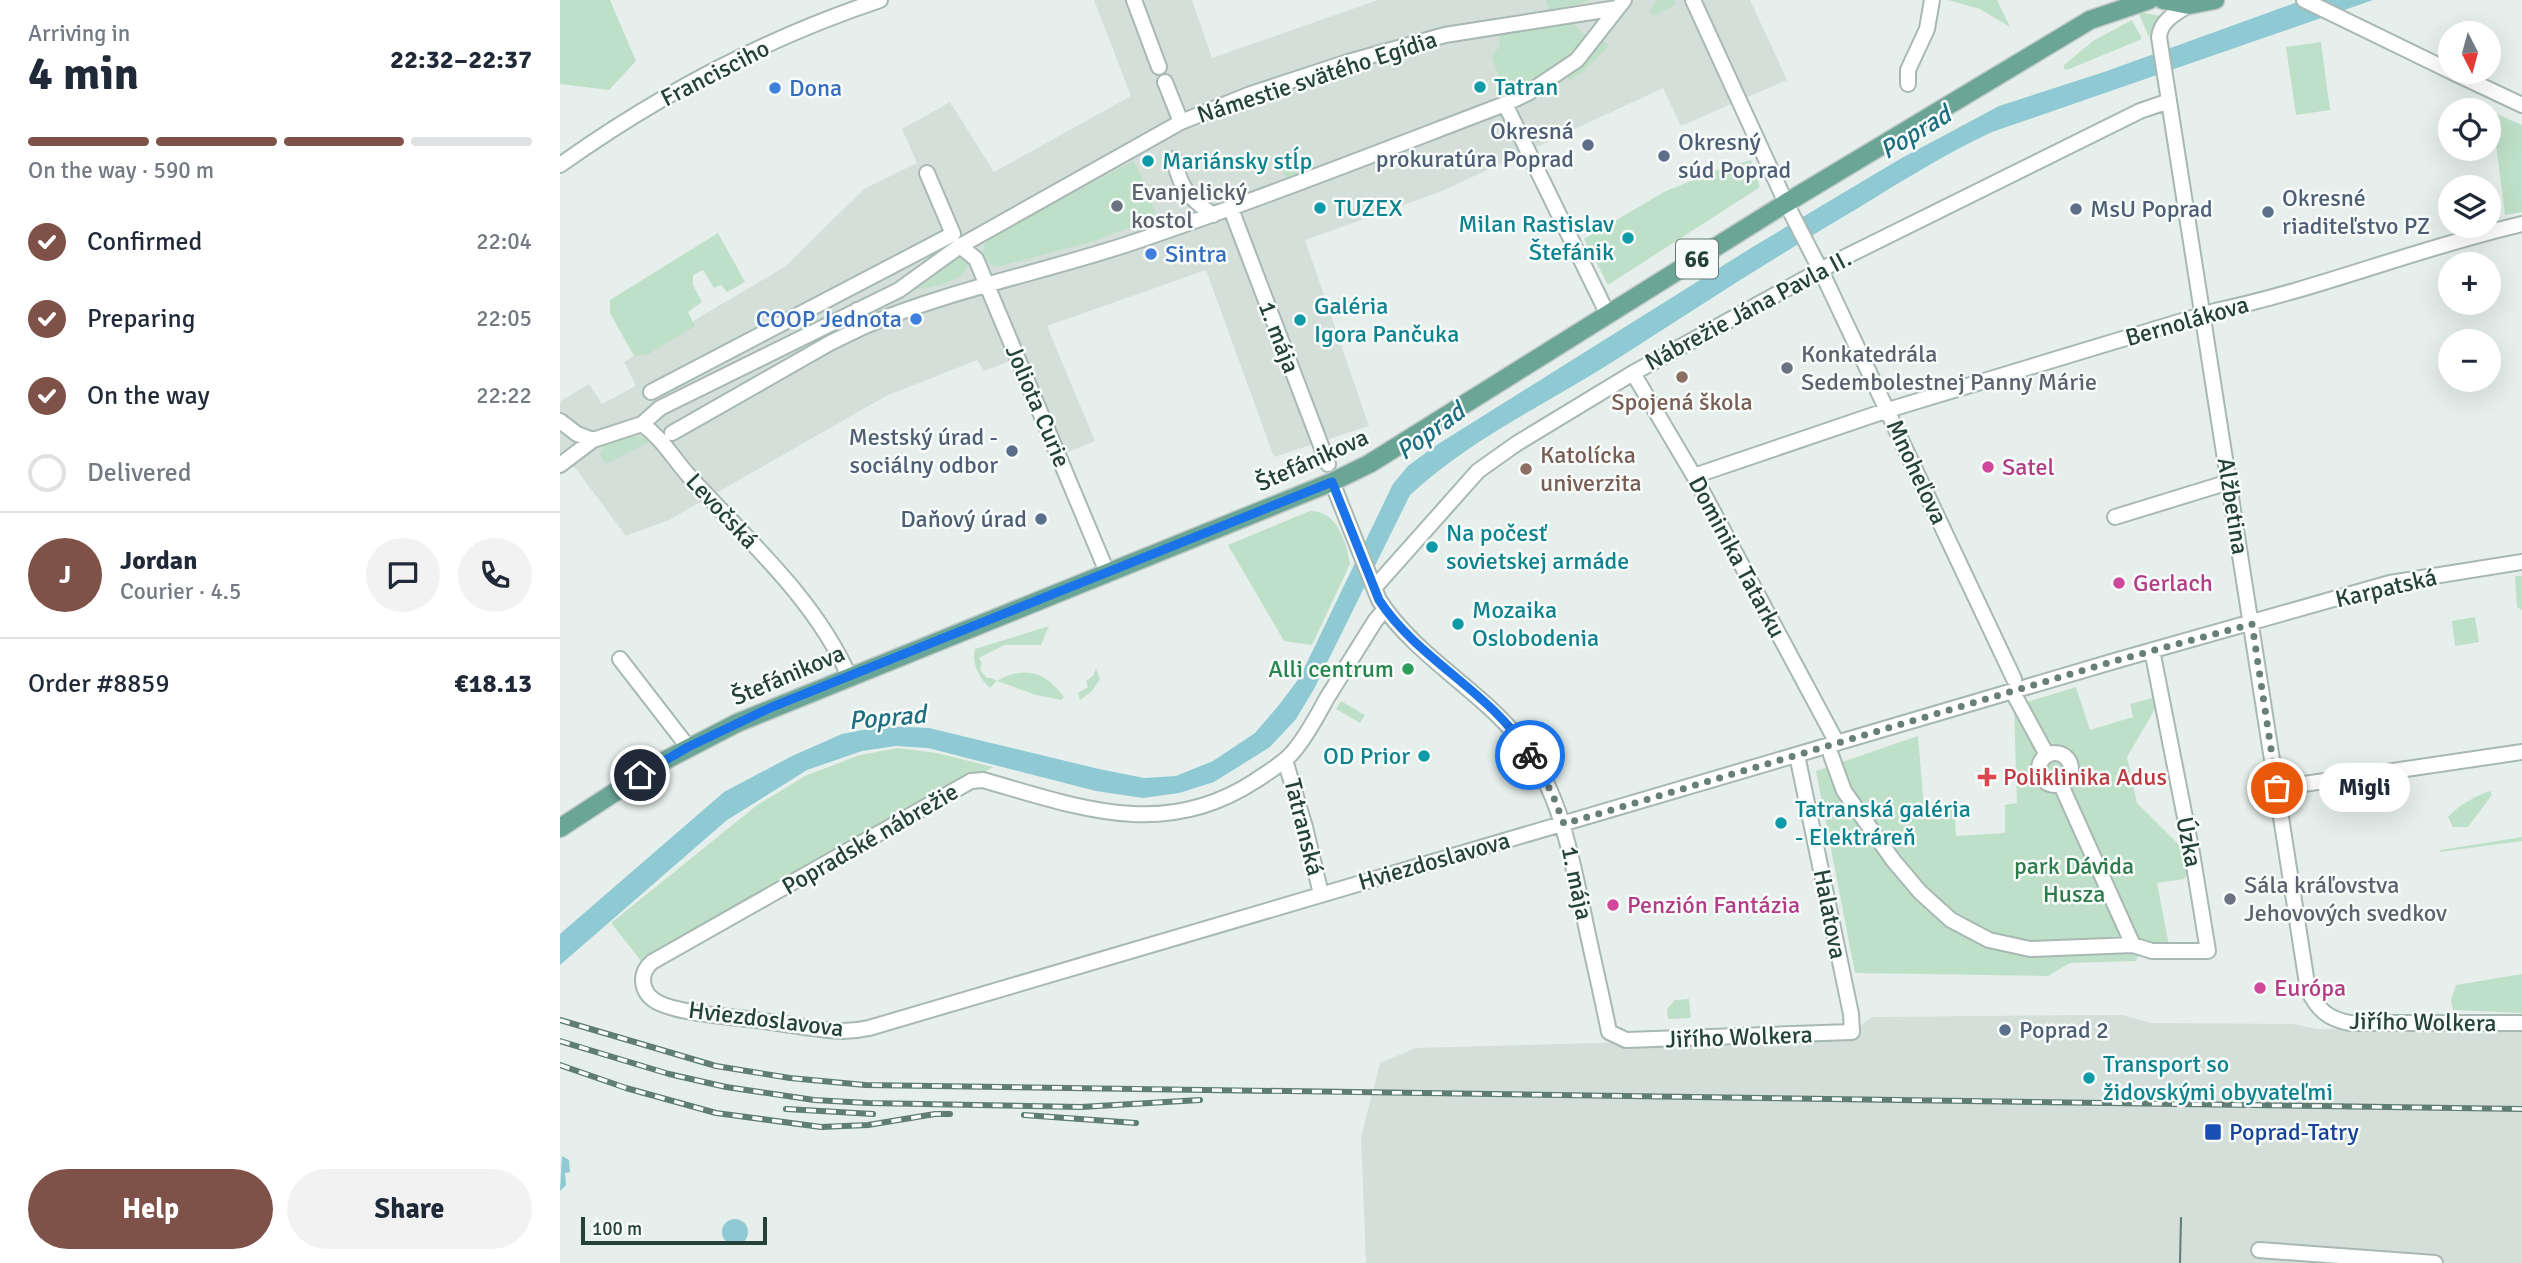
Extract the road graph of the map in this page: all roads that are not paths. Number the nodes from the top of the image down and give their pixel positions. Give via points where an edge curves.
1 (1134, 0) edge
2 (1693, 0) edge
3 (1932, 0) edge
4 (2104, 0) edge
5 (2149, 0) edge
6 (2163, 0) edge
7 (2216, 0) edge
8 (2304, 0) edge
9 (875, 1) edge
10 (1621, 4) edge
11 (2189, 5) junction
12 (2090, 20) junction
13 (2438, 65) edge
14 (1159, 66) dead end
15 (1166, 82) dead end
16 (1908, 84) dead end
17 (2477, 84) edge
18 (2508, 99) junction
19 (2169, 101) junction
20 (1505, 104) junction
21 (2522, 105) edge
22 (2522, 111) edge
23 (1181, 122) junction
24 (1174, 159) dead end
25 (560, 165) edge
26 (927, 173) dead end
27 (1231, 209) junction
28 (1789, 210) junction
29 (1213, 215) junction
30 (2522, 224) edge
31 (956, 240) junction
32 (1821, 270) junction
33 (988, 285) junction
34 (857, 310) junction
35 (1608, 315) junction
36 (2203, 315) junction
37 (865, 326) junction
38 (1633, 373) junction
39 (650, 392) dead end
40 (1888, 410) junction
41 (560, 421) edge
42 (642, 424) junction
43 (672, 433) dead end
44 (593, 440) junction
45 (1328, 464) dead end
46 (560, 465) edge
47 (1694, 476) junction
48 (1332, 482) junction
49 (2229, 482) junction
50 (2115, 517) dead end
51 (2522, 562) edge
52 (1107, 572) junction
53 (1372, 582) junction
54 (1385, 609) junction
55 (2252, 624) junction
56 (2152, 650) junction
57 (620, 659) dead end
58 (849, 676) junction
59 (2014, 679) dead end
60 (2016, 698) dead end
61 (688, 747) junction
62 (1834, 749) junction
63 (2522, 752) edge
64 (1797, 755) junction
65 (2047, 755) junction
66 (1285, 760) junction
67 (2061, 785) junction
68 (2277, 788) junction
69 (1564, 824) junction
70 (560, 828) edge
71 (1321, 894) junction
72 (2133, 945) junction
73 (2208, 951) joint
74 (652, 962) joint
75 (2325, 1015) joint
76 (2522, 1023) edge
77 (1852, 1032) joint
78 (1626, 1040) joint
79 (2259, 1250) dead end
80 (2435, 1263) edge

1 - 14 street
2 - 28 street, Mnoheľova
3 - 16 street via 1927,29 1908,70
4 - 12 main road, Štefánikova / 66
5 - 12 main road, Štefánikova / 66
6 - 11 main road
7 - 11 main road
8 - 13 street
9 - 25 street, Francisciho via 799,30 672,93
10 - 20 street, Námestie svätého Egídia via 1577,60
10 - 23 street, Námestie svätého Egídia via 1445,35 1248,95
11 - 19 street, Alžbetina via 2160,29
12 - 28 main road, Štefánikova / 66
15 - 23 street
17 - 18 street
18 - 21 street
18 - 22 street
19 - 32 street, Nábrežie Jána Pavla II. via 2140,111
19 - 36 street, Alžbetina
20 - 27 street, Námestie svätého Egídia
20 - 35 street
23 - 31 street, Námestie svätého Egídia
24 - 29 street via 1178,179 1192,200
26 - 31 street, Joliota Curie
27 - 29 street, Námestie svätého Egídia
27 - 45 street, 1. mája
28 - 32 street, Mnoheľova
28 - 35 main road, Štefánikova / 66
29 - 33 street, Námestie svätého Egídia
30 - 36 street, Bernolákova
31 - 33 street, Joliota Curie via 976,260
31 - 34 street, Námestie svätého Egídia via 899,290
31 - 39 street
32 - 38 street, Nábrežie Jána Pavla II.
32 - 40 street, Mnoheľova
33 - 37 street, Námestie svätého Egídia via 912,306
33 - 52 street, Joliota Curie
34 - 37 street
34 - 42 street, Námestie svätého Egídia via 660,408
35 - 48 main road, Štefánikova / 66 via 1407,441
36 - 40 street, Bernolákova
36 - 49 street, Alžbetina
37 - 43 street, Námestie svätého Egídia
38 - 47 street, Dominika Tatarku
38 - 53 street, Nábrežie Jána Pavla II. via 1478,471
40 - 47 street, Bernolákova
40 - 59 street, Mnoheľova
41 - 44 street
42 - 44 street
42 - 58 street, Levočská via 656,434 802,600 838,650
44 - 46 street
47 - 62 street, Dominika Tatarku
48 - 52 main road, Štefánikova / 66
48 - 53 street, 1. mája
49 - 50 street
49 - 55 street, Alžbetina
51 - 55 street, Karpatská via 2390,583
52 - 58 main road, Štefánikova / 66
53 - 54 street, 1. mája
54 - 66 street, Popradské nábrežie
54 - 69 street, 1. mája via 1429,657 1489,706 1517,736 1552,793
55 - 56 street, Hviezdoslavova
55 - 68 street, Alžbetina
56 - 62 street, Hviezdoslavova
56 - 73 street, Úzka
57 - 61 street
58 - 61 main road, Štefánikova
60 - 65 street
61 - 70 main road, Štefánikova
62 - 64 street, Hviezdoslavova
62 - 72 street, Dominika Tatarku via 1844,791 1893,860 1951,920 1989,940 2030,949
63 - 68 street
64 - 69 street, Hviezdoslavova
64 - 77 street, Halatova
65 - 67 street via 2039,766 2040,776 2046,783
65 - 67 street via 2059,753 2070,762 2069,778
66 - 71 street, Tatranská
66 - 74 street, Popradské nábrežie via 1219,800 1145,815 1087,809 983,780 971,782
67 - 72 street
68 - 75 street, Alžbetina via 2308,990
69 - 71 street, Hviezdoslavova
69 - 78 street, 1. mája via 1609,1031
71 - 74 street, Hviezdoslavova via 861,1030 665,1005 649,995 642,981
72 - 73 street, Dominika Tatarku via 2152,951
75 - 76 street, Jiřího Wolkera via 2350,1023
77 - 78 street, Jiřího Wolkera
79 - 80 street

